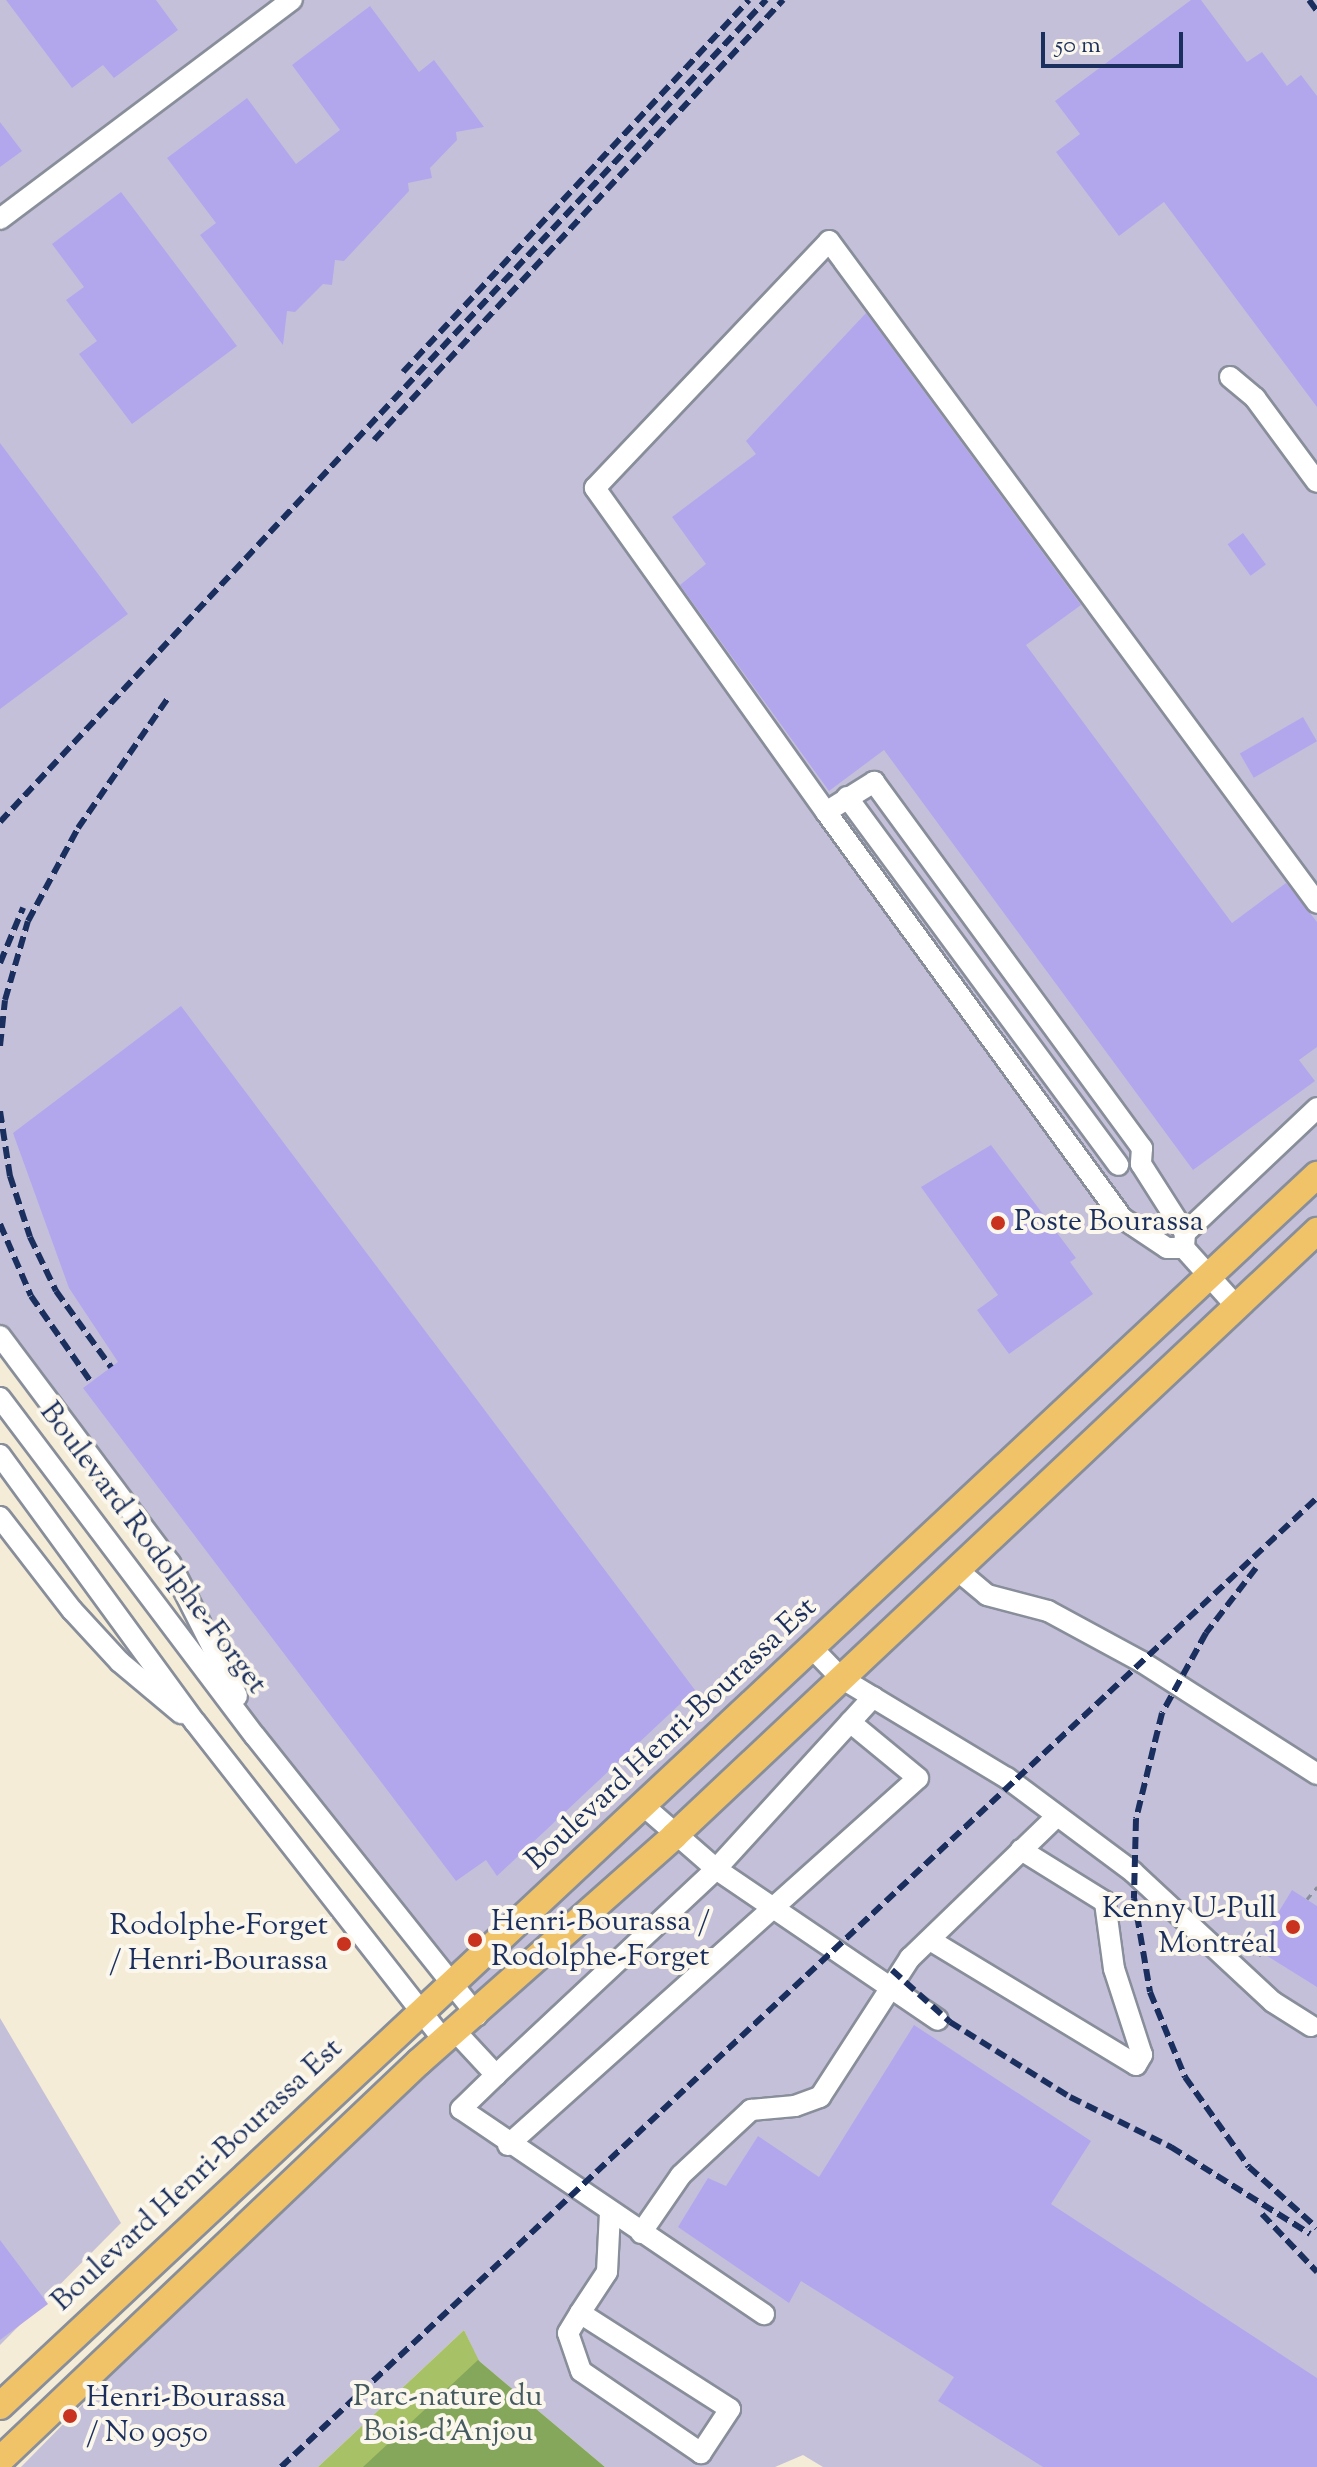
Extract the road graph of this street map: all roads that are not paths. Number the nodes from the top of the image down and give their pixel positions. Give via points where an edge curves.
1 (292, 0) edge
2 (269, 7) edge
3 (0, 219) edge
4 (1230, 377) dead end
5 (1317, 482) edge
6 (847, 797) junction
7 (826, 812) junction
8 (1317, 903) edge
9 (997, 951) junction
10 (975, 970) junction
11 (954, 987) junction
12 (1317, 1108) edge
13 (1142, 1148) junction
14 (1118, 1165) junction
15 (1317, 1175) edge
16 (1096, 1183) junction
17 (1317, 1231) edge
18 (1184, 1241) junction
19 (1208, 1277) junction
20 (1237, 1307) junction
21 (0, 1336) edge
22 (0, 1398) edge
23 (0, 1455) edge
24 (1, 1520) edge
25 (956, 1569) junction
26 (812, 1648) junction
27 (841, 1678) junction
28 (873, 1697) junction
29 (195, 1722) junction
30 (850, 1722) junction
31 (255, 1736) junction
32 (1317, 1774) edge
33 (645, 1807) junction
34 (1057, 1816) junction
35 (674, 1836) junction
36 (1021, 1850) junction
37 (716, 1869) junction
38 (768, 1907) junction
39 (930, 1940) junction
40 (452, 1982) junction
41 (892, 1987) junction
42 (420, 2011) junction
43 (477, 2015) junction
44 (938, 2020) dead end
45 (1311, 2026) dead end
46 (450, 2036) junction
47 (496, 2075) junction
48 (508, 2145) junction
49 (610, 2212) junction
50 (641, 2233) junction
51 (580, 2313) junction
52 (764, 2314) dead end
53 (0, 2406) edge
54 (0, 2460) edge

1 - 2 street
2 - 3 street
4 - 5 street via 1255,398
6 - 7 street
6 - 9 street via 874,782
6 - 10 street
7 - 8 street via 595,488 829,241
7 - 11 street
9 - 10 street
9 - 13 street
10 - 11 street
10 - 14 street
11 - 16 street
12 - 18 street
13 - 14 street
13 - 18 street via 1141,1164
14 - 16 street
15 - 19 main road, Boulevard Henri-Bourassa Est
16 - 18 street via 1122,1218 1167,1248
17 - 20 main road
18 - 19 street
19 - 20 street
19 - 26 main road, Boulevard Henri-Bourassa Est
20 - 25 main road
21 - 31 street, Boulevard Rodolphe-Forget via 170,1563 219,1653
22 - 31 street, Boulevard Rodolphe-Forget
23 - 29 street
24 - 29 street via 120,1662
25 - 27 main road
25 - 32 street via 987,1595 1048,1611 1142,1662
26 - 27 street
26 - 33 main road, Boulevard Henri-Bourassa Est
27 - 28 street
27 - 35 main road
28 - 30 street
28 - 34 street via 1007,1778
29 - 42 street
30 - 37 street
30 - 38 street via 918,1778
31 - 40 street, Boulevard Rodolphe-Forget
33 - 35 street
33 - 40 main road, Boulevard Henri-Bourassa Est
34 - 36 street
34 - 45 street via 1148,1884 1273,2002
35 - 37 street
35 - 43 main road
36 - 39 street
36 - 39 street via 1105,1902 1114,1969 1142,2055 1136,2065
37 - 38 street
37 - 47 street
38 - 41 street
38 - 48 street
39 - 41 street
40 - 42 main road, Boulevard Henri-Bourassa Est
40 - 43 street, Boulevard Rodolphe-Forget
41 - 44 street
41 - 50 street via 820,2097 795,2106 751,2110 681,2175
42 - 46 street
42 - 53 main road, Boulevard Henri-Bourassa Est
43 - 46 main road
46 - 47 street
46 - 54 main road
47 - 48 street via 461,2109
48 - 49 street
49 - 50 street
49 - 51 street via 607,2272
50 - 52 street
51 - 51 street via 568,2333 581,2371 701,2453 730,2409

